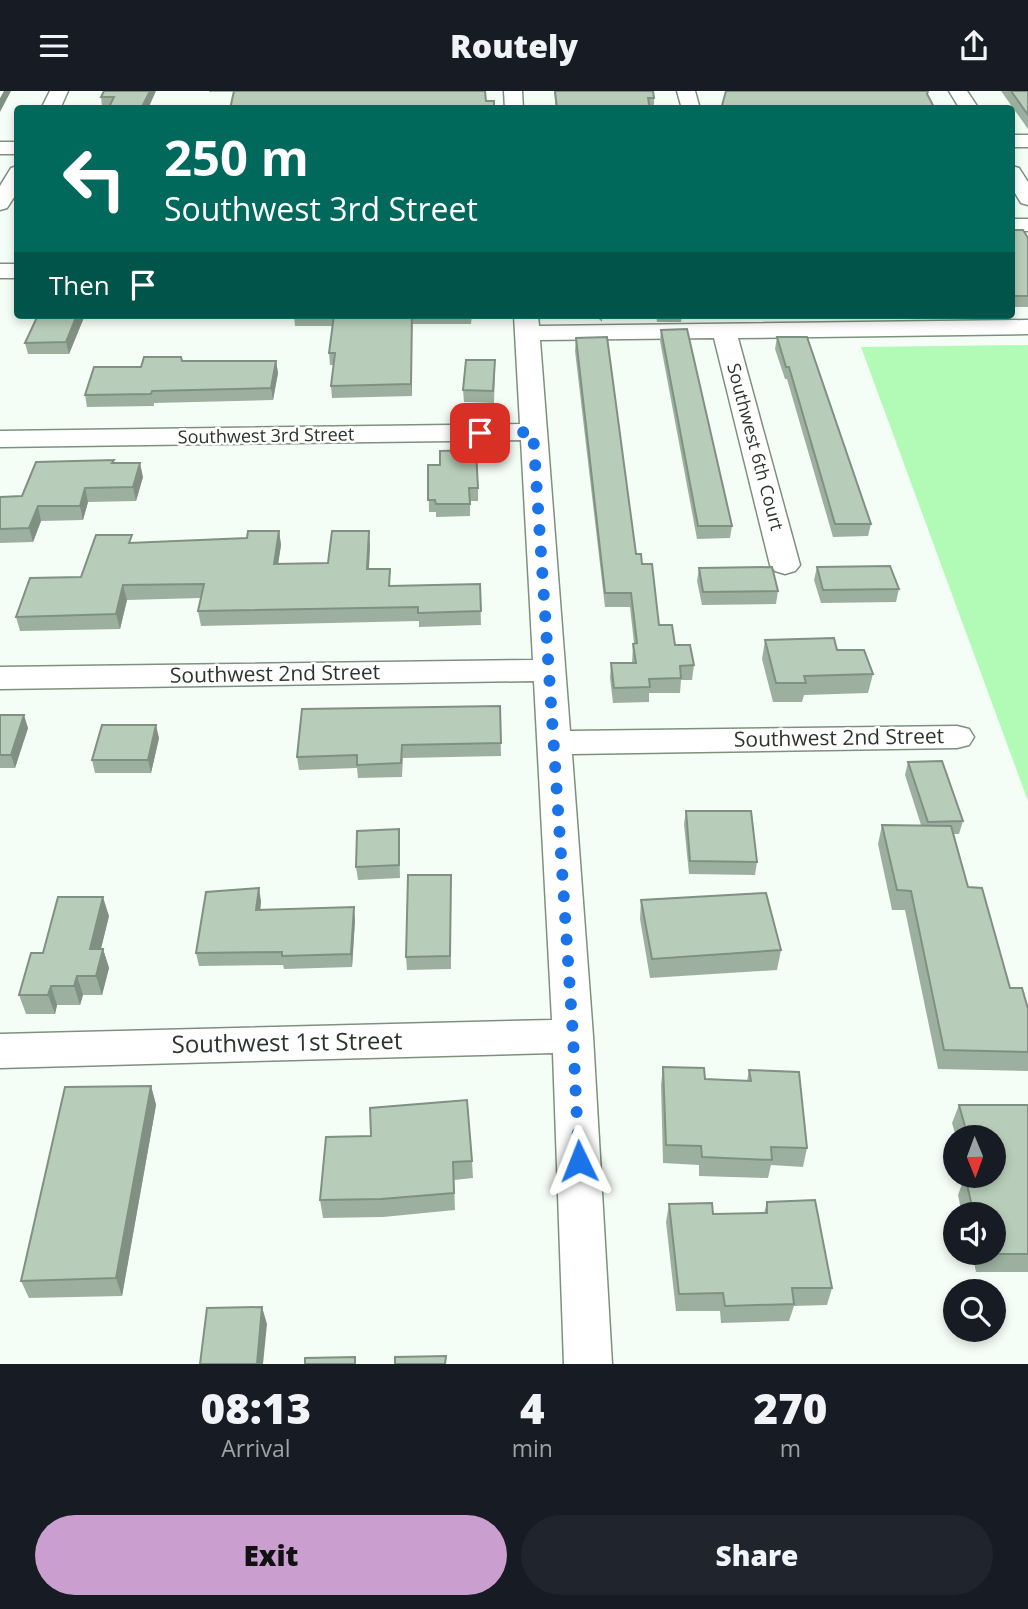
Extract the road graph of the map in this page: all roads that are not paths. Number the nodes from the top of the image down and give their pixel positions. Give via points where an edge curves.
1 (1015, 177) edge
2 (14, 179) edge
3 (1028, 199) edge
4 (0, 204) edge
5 (526, 324) edge
6 (1028, 327) edge
7 (724, 330) junction
8 (533, 432) junction
9 (0, 439) edge
10 (785, 565) dead end
11 (550, 670) junction
12 (0, 678) edge
13 (957, 737) dead end
14 (553, 743) junction
15 (573, 1036) junction
16 (0, 1051) edge
17 (588, 1364) edge

1 - 3 street
2 - 4 street
5 - 7 street
5 - 8 street
6 - 7 street
7 - 10 street, Southwest 6th Court
8 - 9 street, Southwest 3rd Street
8 - 11 street
11 - 12 street, Southwest 2nd Street
11 - 14 street
13 - 14 street, Southwest 2nd Street
14 - 15 street
15 - 16 street, Southwest 1st Street via 481,1053
15 - 17 street

